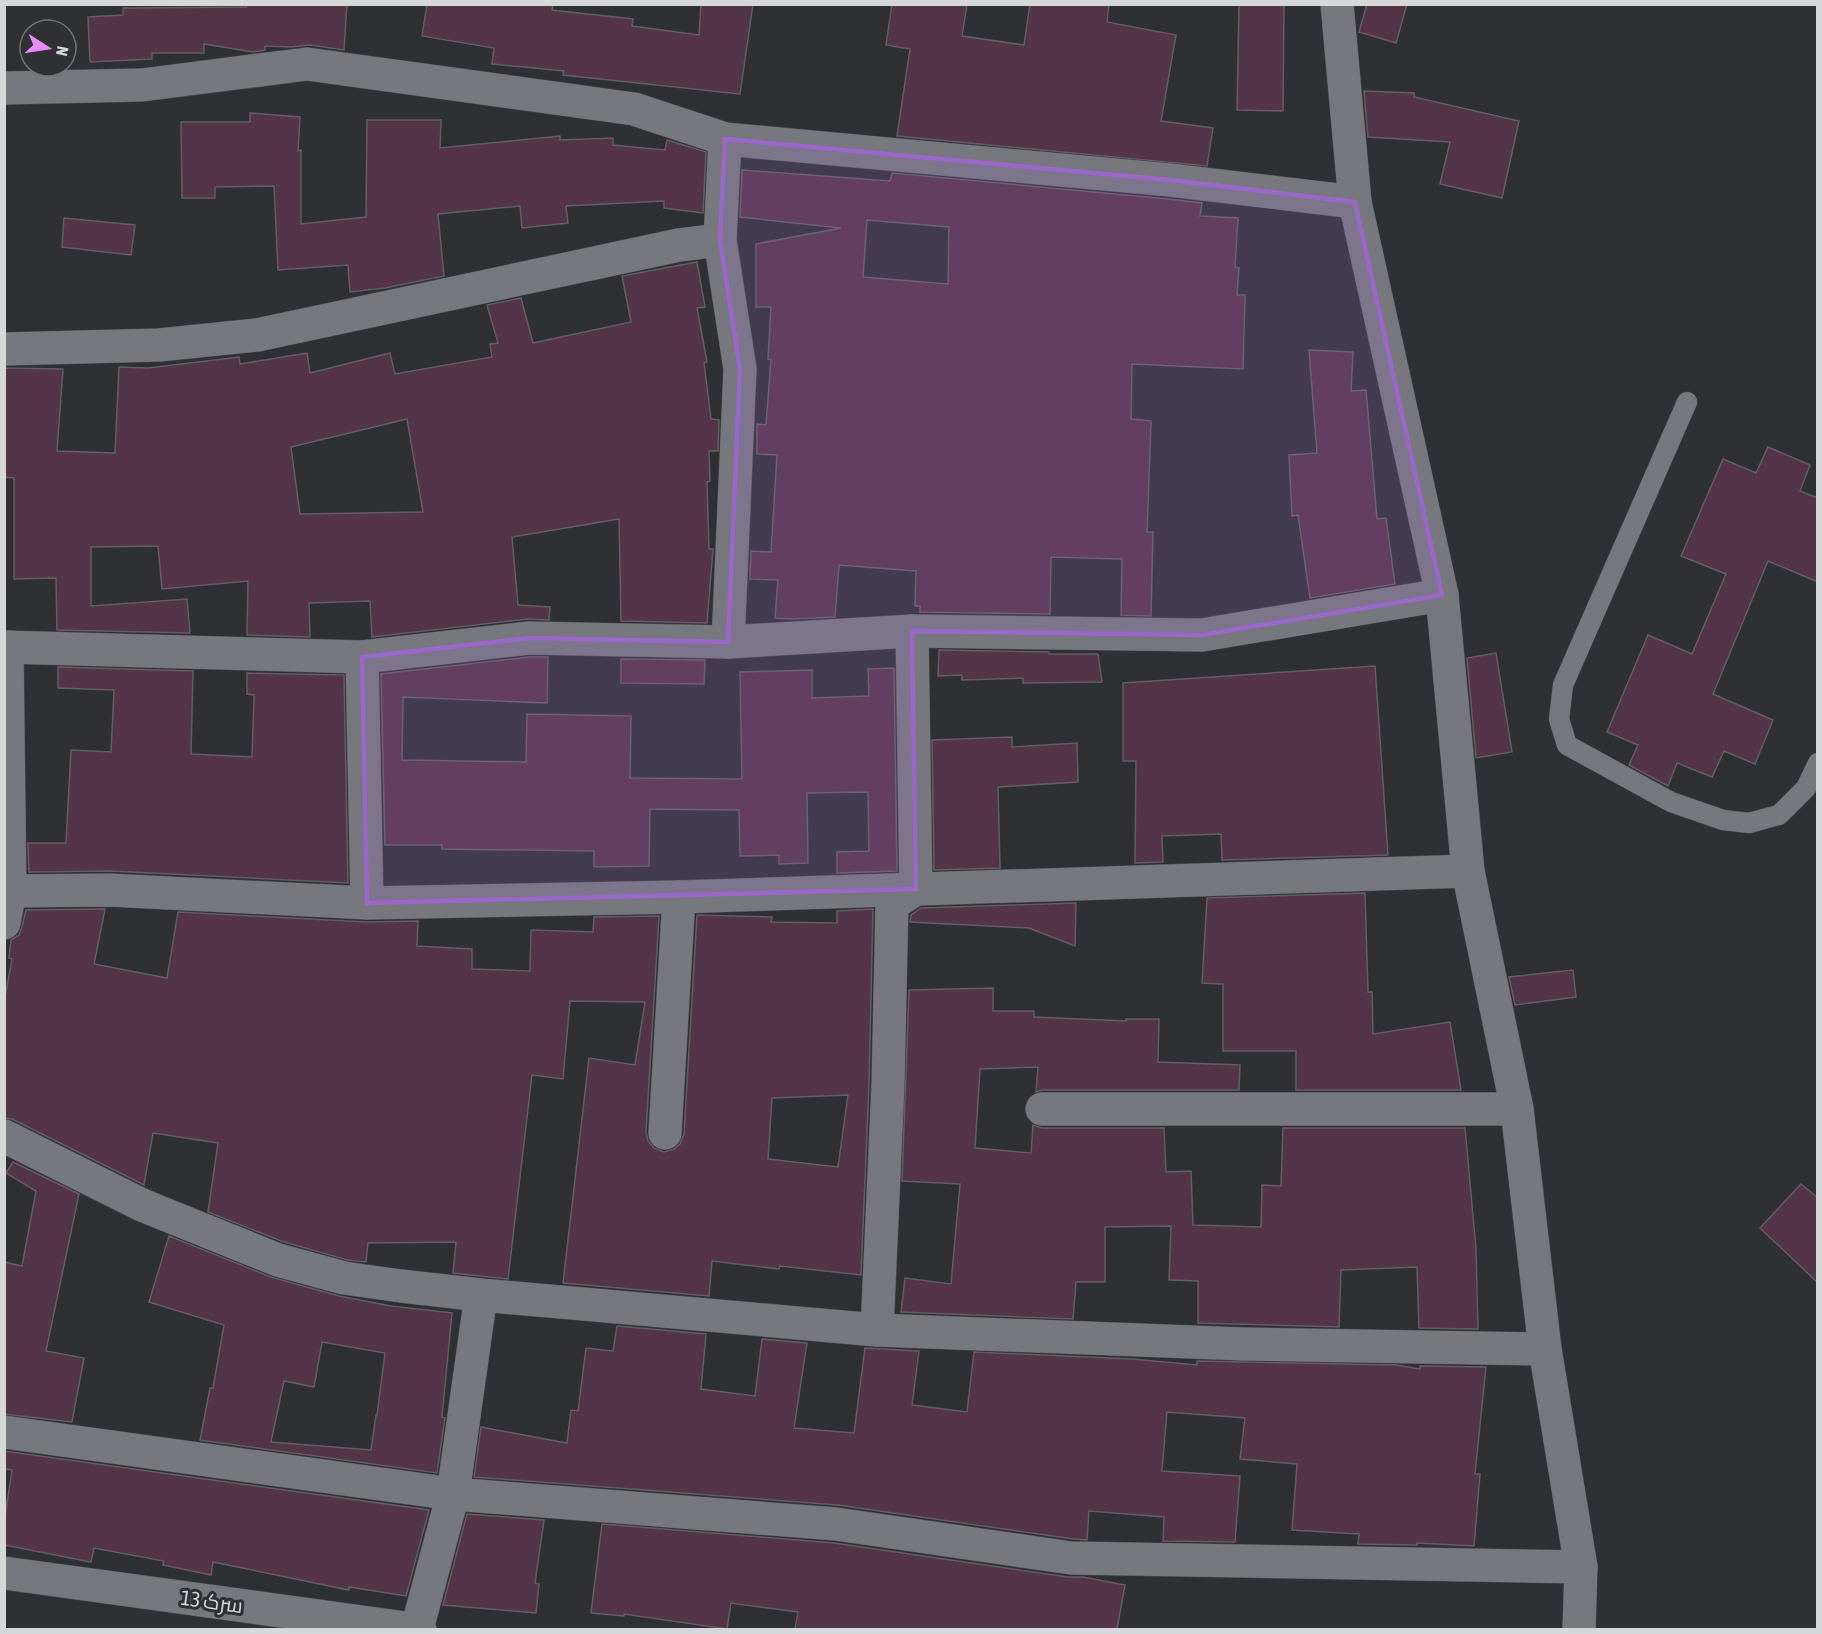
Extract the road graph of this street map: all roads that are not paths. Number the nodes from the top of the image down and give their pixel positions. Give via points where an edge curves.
1 (1337, 4) edge
2 (4, 88) edge
3 (725, 139) junction
4 (1355, 202) junction
5 (720, 240) junction
6 (4, 349) edge
7 (1687, 402) dead end
8 (1442, 595) junction
9 (912, 631) junction
10 (728, 642) junction
11 (6, 647) edge
12 (362, 657) junction
13 (1818, 763) edge
14 (1468, 871) junction
15 (916, 889) junction
16 (10, 891) junction
17 (679, 897) junction
18 (367, 903) junction
19 (4, 924) edge
20 (1042, 1109) dead end
21 (1517, 1109) junction
22 (664, 1133) dead end
23 (4, 1136) edge
24 (481, 1295) junction
25 (877, 1330) junction
26 (1545, 1349) junction
27 (4, 1432) edge
28 (453, 1494) junction
29 (1581, 1568) junction
30 (4, 1573) edge
31 (418, 1629) edge
32 (1579, 1629) edge

1 - 4 street
2 - 3 street via 142,85 307,64 634,108
3 - 4 street via 1170,180
3 - 5 street
4 - 8 street
5 - 6 street via 679,245 257,335 159,345
5 - 10 street via 740,369
7 - 13 lane via 1563,685 1559,719 1567,745 1671,802 1723,820 1749,823 1779,815 1806,788
8 - 9 street via 1202,635
8 - 14 street
9 - 10 street
9 - 15 street
10 - 12 street via 529,638
11 - 12 street
11 - 16 street
12 - 18 street
14 - 15 street
14 - 21 street
15 - 17 street
15 - 25 street via 892,904
16 - 18 street via 109,890
16 - 19 street
17 - 18 street
17 - 22 street
20 - 21 street
21 - 26 street
23 - 24 street via 142,1205 278,1260 344,1278
24 - 25 street
24 - 28 street
25 - 26 street via 1243,1344
26 - 29 street
27 - 28 street
28 - 29 street via 836,1524 1071,1558
28 - 31 street
29 - 32 street
30 - 31 street, سرک 13

